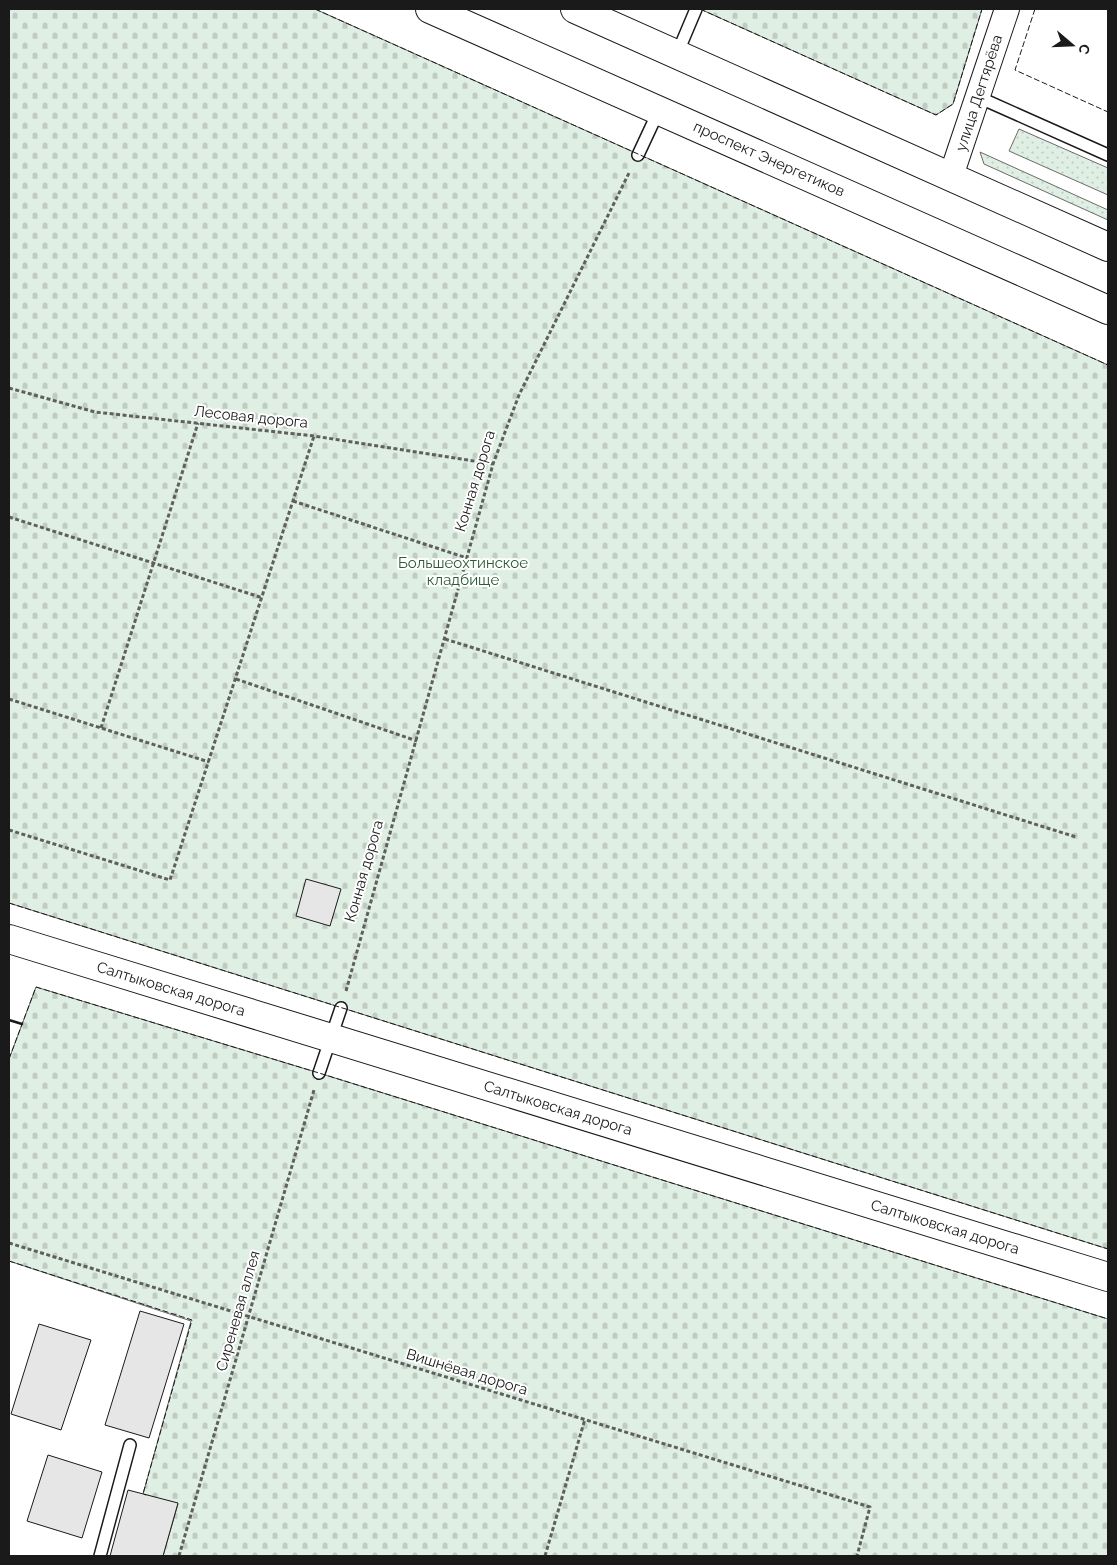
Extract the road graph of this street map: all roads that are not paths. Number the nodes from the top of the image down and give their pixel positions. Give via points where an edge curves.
1 (430, 9) edge
2 (575, 9) edge
3 (696, 9) edge
4 (1007, 9) edge
5 (677, 54) junction
6 (978, 96) junction
7 (659, 110) junction
8 (638, 155) road end
9 (1108, 155) edge
10 (951, 176) junction
11 (1108, 247) edge
12 (1108, 310) edge
13 (9, 938) edge
14 (341, 1008) road end
15 (330, 1038) junction
16 (319, 1073) road end
17 (1108, 1277) edge
18 (130, 1445) dead end
19 (100, 1556) edge

1 - 7 main road, проспект Энергетиков
2 - 5 main road
3 - 5 lane
4 - 6 street, улица Дегтярёва
5 - 10 main road
6 - 9 lane
6 - 10 street, улица Дегтярёва
7 - 8 lane
7 - 12 main road, проспект Энергетиков
10 - 11 main road
13 - 15 main road, Салтыковская дорога
14 - 15 lane
15 - 16 lane
15 - 17 main road, Салтыковская дорога
18 - 19 lane

